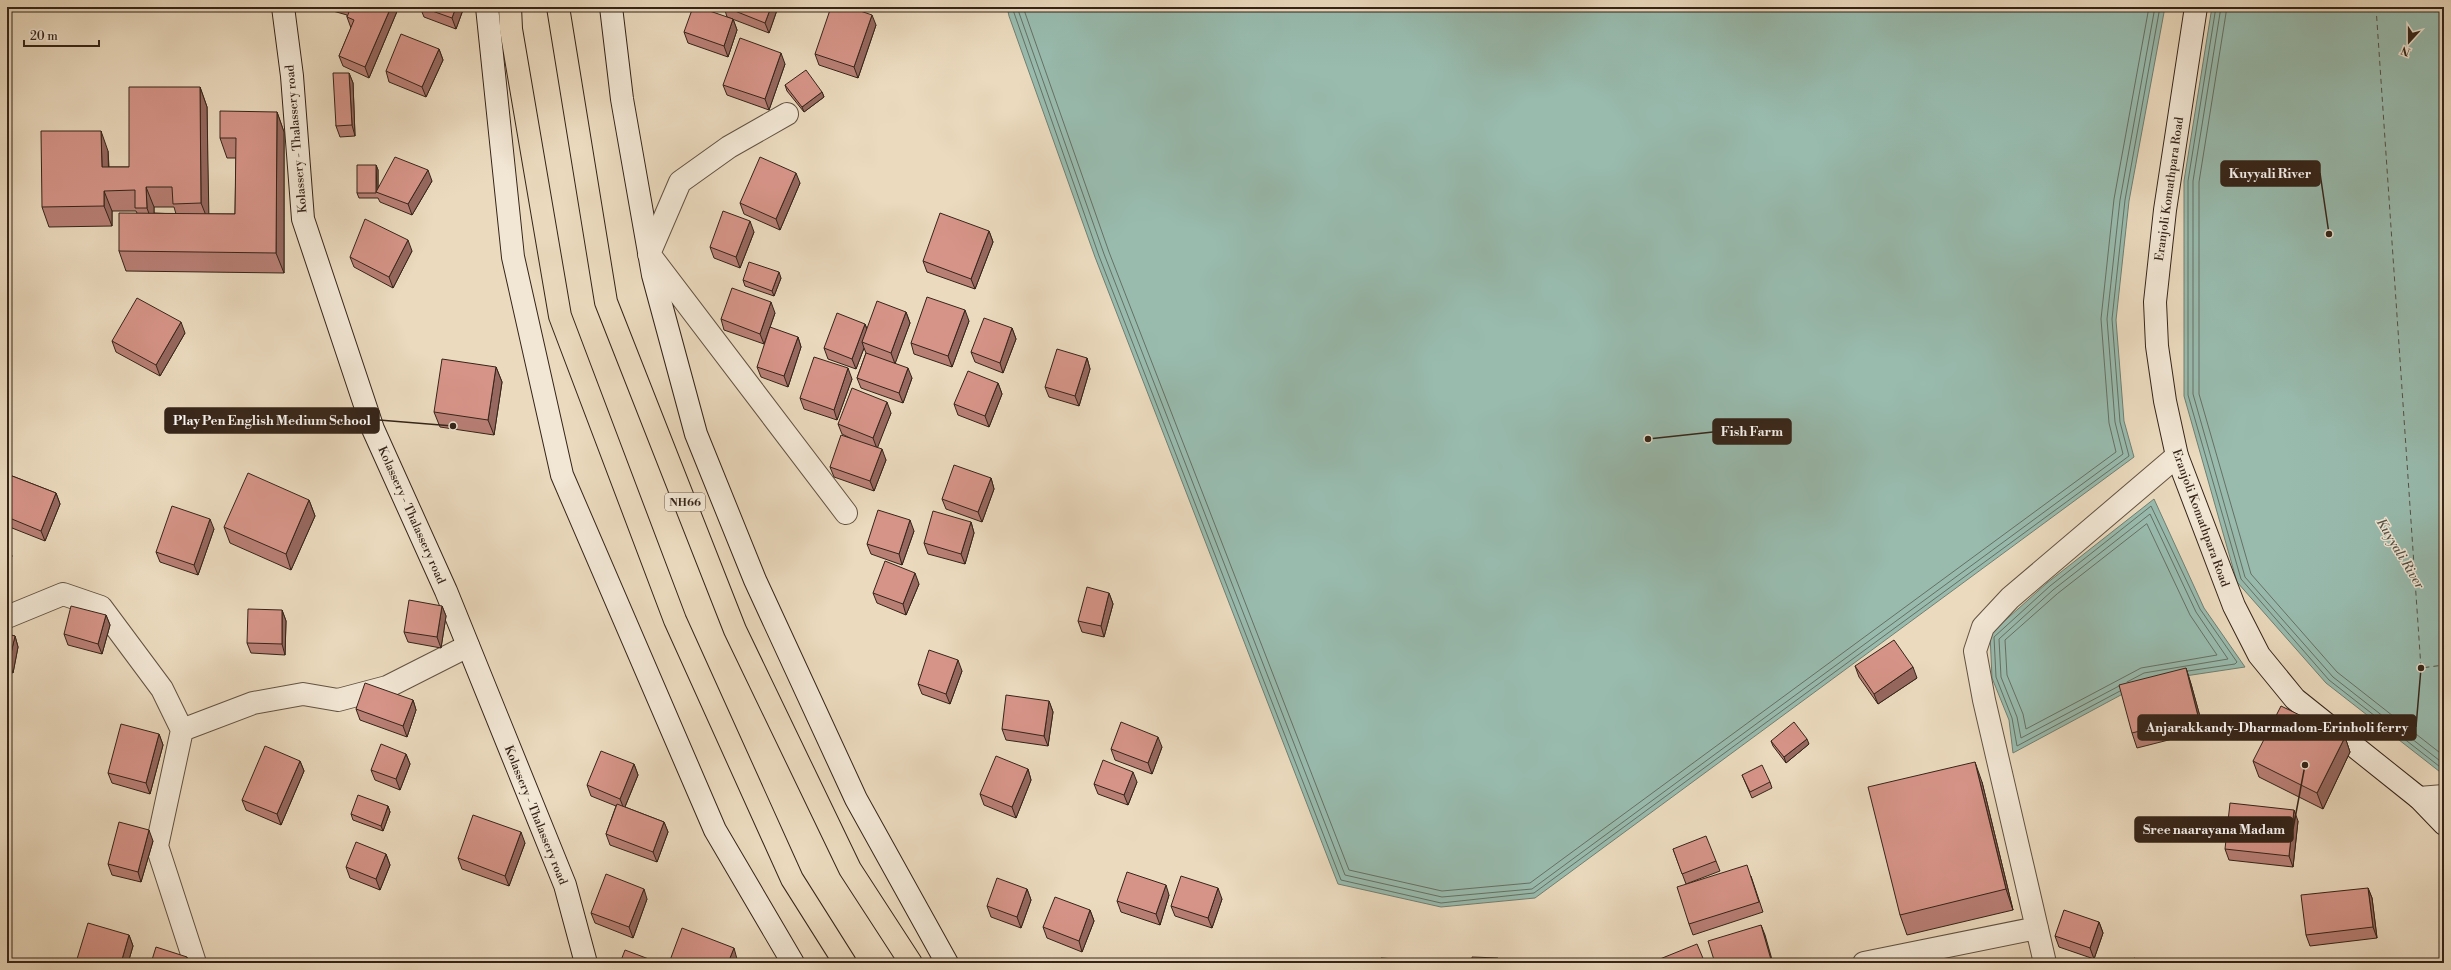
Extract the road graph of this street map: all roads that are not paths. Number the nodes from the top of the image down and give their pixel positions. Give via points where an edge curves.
1 (283, 7) edge
2 (487, 7) edge
3 (510, 7) edge
4 (558, 7) edge
5 (611, 7) edge
6 (2196, 7) edge
7 (787, 114) dead end
8 (649, 254) junction
9 (2177, 456) junction
10 (846, 512) dead end
11 (7, 617) edge
12 (468, 646) junction
13 (182, 730) junction
14 (2444, 796) edge
15 (2418, 798) junction
16 (2444, 824) edge
17 (2036, 928) junction
18 (194, 963) edge
19 (586, 963) edge
20 (793, 963) edge
21 (845, 963) edge
22 (911, 963) edge
23 (947, 963) edge
24 (1864, 963) edge
25 (2045, 963) edge

1 - 12 street, Kolassery - Thalassery road via 292,76 303,219 373,429
2 - 20 street via 513,257 562,475 715,830
3 - 21 highway via 511,29 560,316 675,620 792,879
4 - 22 highway, NH66 via 606,302 736,630 850,869
5 - 8 street via 622,99
6 - 9 street, Eranjoli Komathpara Road via 2155,302 2157,346
7 - 8 street via 730,147 680,182
8 - 10 street
8 - 23 street via 696,434 756,580 856,799
9 - 15 street, Eranjoli Komathpara Road via 2234,606 2259,655 2295,699
9 - 17 street via 2010,598 1983,626 1975,652
11 - 13 street via 63,594 101,607 162,689
12 - 13 street via 387,687 338,700 303,694 253,703
12 - 19 street, Kolassery - Thalassery road via 565,885
13 - 18 street via 157,846
14 - 15 street
15 - 16 street, Eranjoli Komathpara Road
17 - 24 street
17 - 25 street

